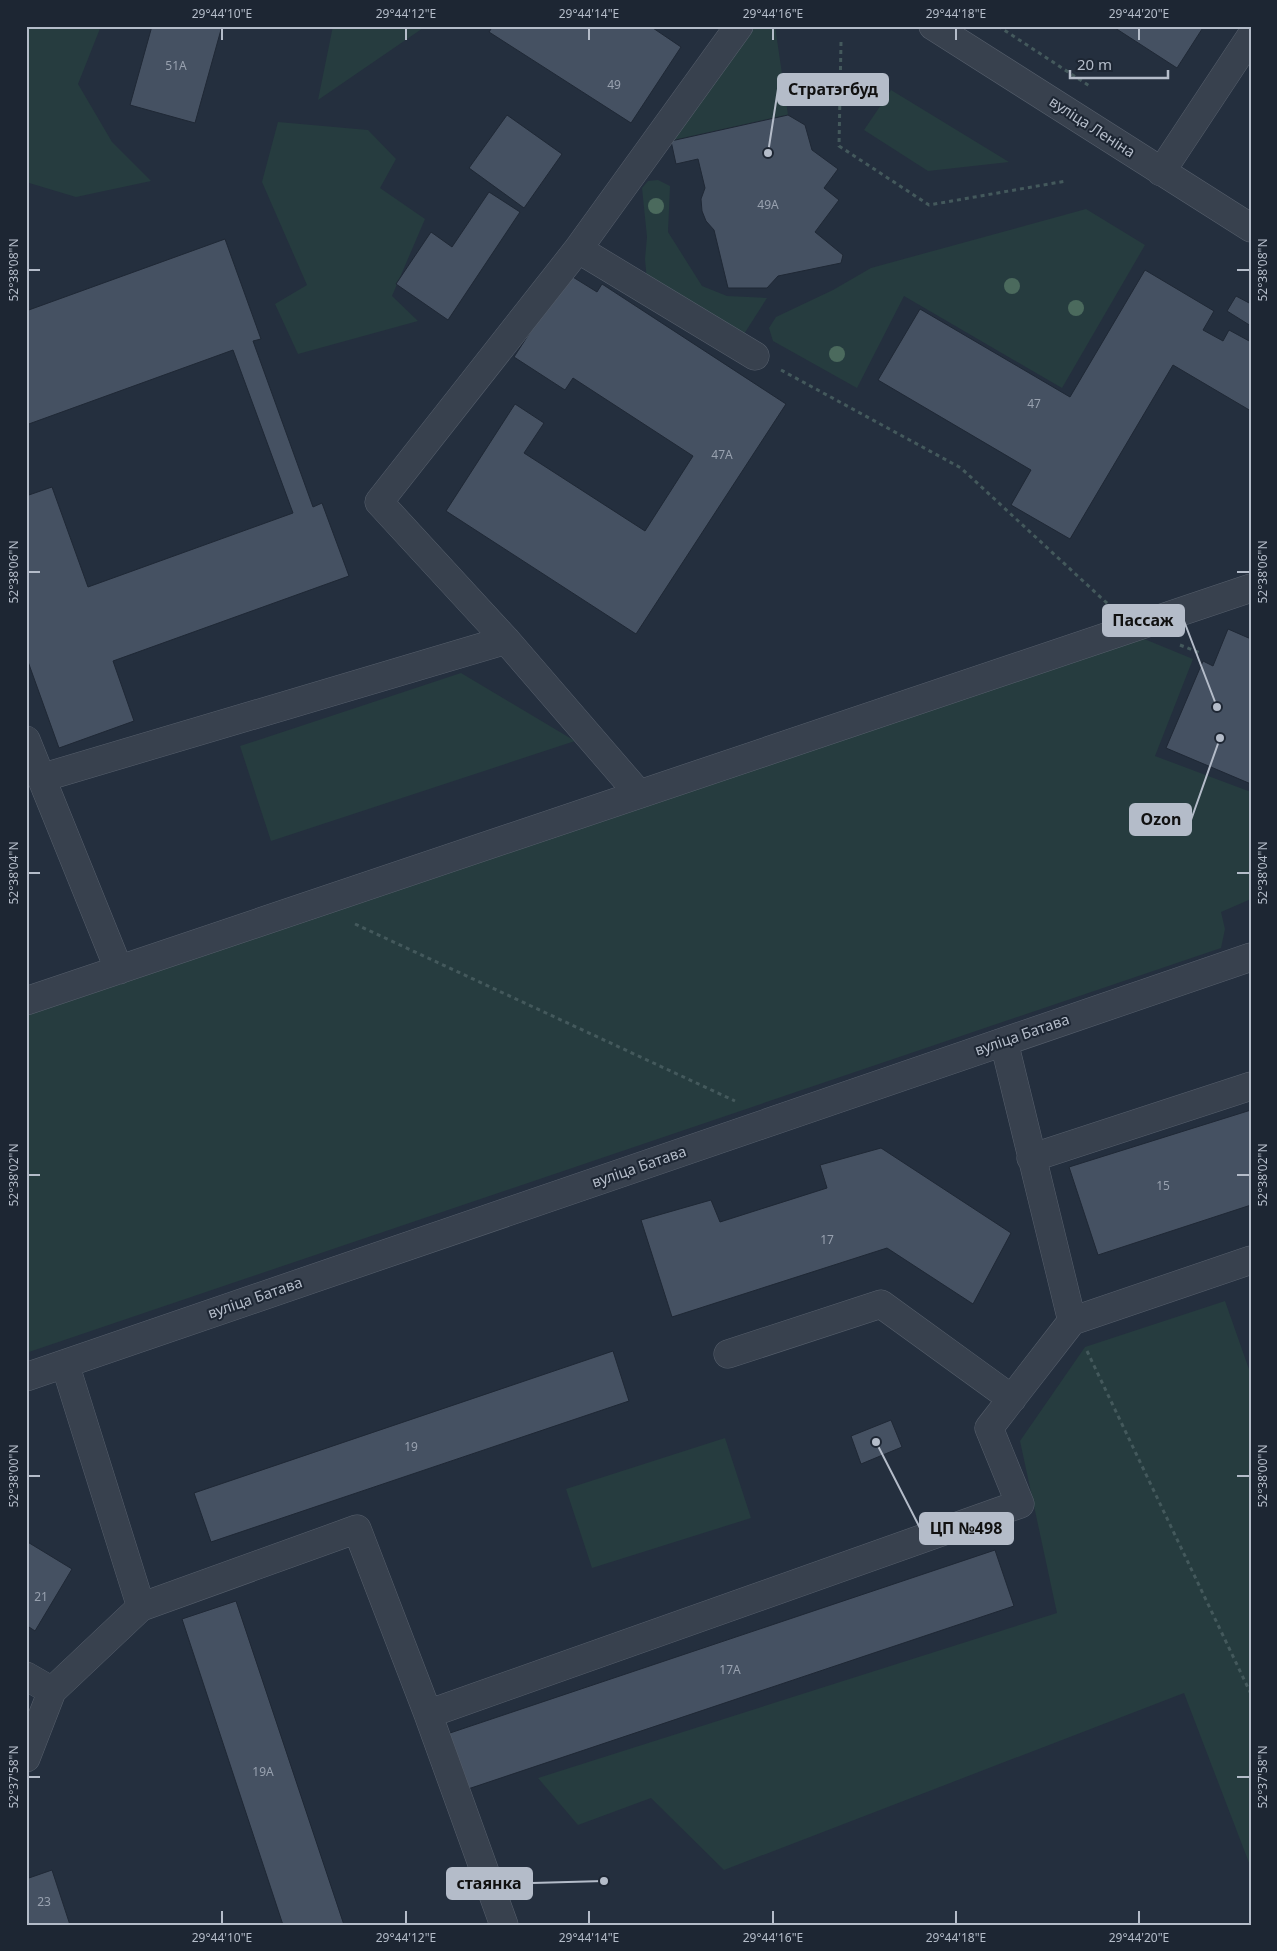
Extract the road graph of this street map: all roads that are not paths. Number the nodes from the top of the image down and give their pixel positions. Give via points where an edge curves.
1 (739, 26) edge
2 (933, 26) edge
3 (1251, 36) edge
4 (1161, 172) junction
5 (1251, 228) edge
6 (578, 248) junction
7 (752, 355) road end
8 (1251, 588) edge
9 (506, 640) junction
10 (26, 740) edge
11 (41, 778) junction
12 (639, 794) junction
13 (1251, 957) edge
14 (120, 970) junction
15 (26, 1002) edge
16 (1004, 1042) junction
17 (1251, 1086) edge
18 (1031, 1158) junction
19 (1251, 1260) edge
20 (1072, 1321) junction
21 (728, 1354) dead end
22 (65, 1364) junction
23 (26, 1377) edge
24 (1012, 1399) junction
25 (141, 1607) junction
26 (26, 1676) edge
27 (52, 1692) junction
28 (428, 1714) junction
29 (26, 1758) edge
30 (504, 1925) edge

1 - 6 street
2 - 4 street, вуліца Леніна
3 - 4 street
4 - 5 street, вуліца Леніна
6 - 7 street
6 - 9 street via 379,502
8 - 12 street
9 - 11 street
9 - 12 street
10 - 11 street
11 - 14 street
12 - 14 street
13 - 16 street, вуліца Батава
14 - 15 street
16 - 18 street
16 - 22 street, вуліца Батава
17 - 18 street
18 - 20 street
19 - 20 street
20 - 24 street
21 - 24 street via 881,1304
22 - 23 street, вуліца Батава
22 - 25 street
24 - 28 street via 989,1428 1020,1504
25 - 27 street
25 - 28 street via 357,1529
26 - 27 street
27 - 29 street
28 - 30 street

